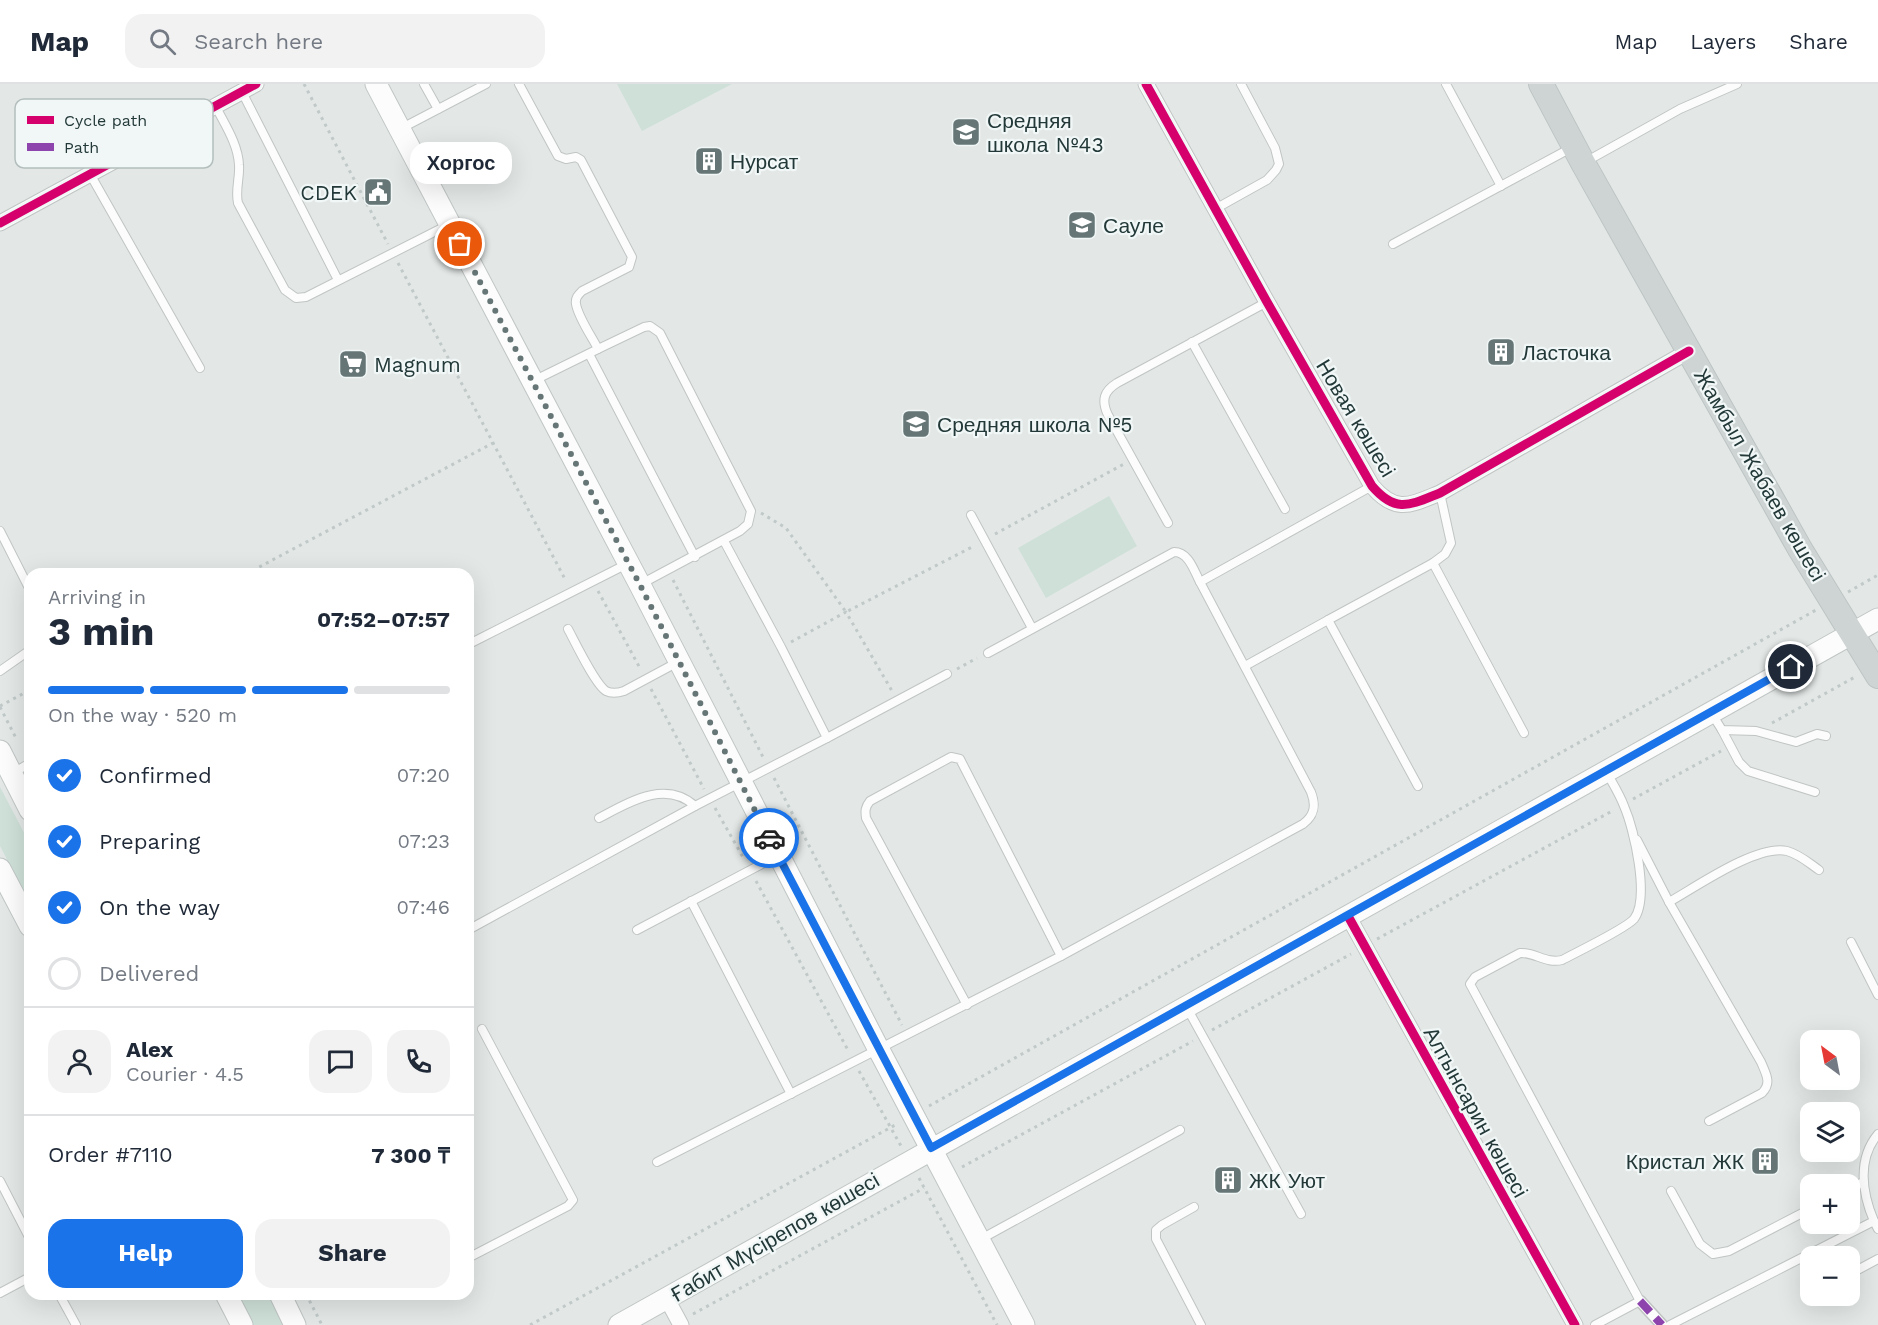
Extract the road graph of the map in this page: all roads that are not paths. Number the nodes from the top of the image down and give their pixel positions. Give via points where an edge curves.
1 (256, 84) edge
2 (376, 84) edge
3 (424, 84) edge
4 (486, 84) edge
5 (519, 84) edge
6 (1146, 84) edge
7 (1241, 84) edge
8 (1446, 84) edge
9 (1541, 84) edge
10 (1737, 84) edge
11 (242, 92) junction
12 (216, 107) junction
13 (213, 109) edge
14 (438, 109) junction
15 (400, 129) junction
16 (1578, 155) junction
17 (101, 168) edge
18 (90, 174) junction
19 (1501, 186) junction
20 (1215, 209) junction
21 (0, 223) edge
22 (450, 225) junction
23 (1393, 244) dead end
24 (338, 280) junction
25 (1267, 302) junction
26 (1192, 342) junction
27 (598, 349) junction
28 (1689, 351) junction
29 (589, 354) junction
30 (200, 368) dead end
31 (531, 381) junction
32 (1372, 486) junction
33 (1440, 493) junction
34 (1285, 509) dead end
35 (971, 515) dead end
36 (1168, 523) dead end
37 (0, 531) edge
38 (724, 541) junction
39 (695, 557) junction
40 (1433, 563) junction
41 (629, 564) junction
42 (24, 578) edge
43 (1200, 582) junction
44 (640, 585) junction
45 (1878, 619) edge
46 (1328, 620) junction
47 (1032, 628) junction
48 (568, 629) dead end
49 (1851, 634) junction
50 (474, 641) edge
51 (988, 652) road end
52 (24, 654) edge
53 (680, 662) junction
54 (1245, 666) junction
55 (0, 671) edge
56 (1875, 671) edge
57 (947, 674) road end
58 (1717, 721) junction
59 (1524, 733) dead end
60 (1826, 736) dead end
61 (827, 738) junction
62 (0, 752) edge
63 (24, 766) edge
64 (1606, 772) junction
65 (741, 784) junction
66 (1418, 786) dead end
67 (1815, 792) dead end
68 (695, 806) junction
69 (599, 818) dead end
70 (1635, 836) junction
71 (778, 856) junction
72 (1819, 870) dead end
73 (2, 877) edge
74 (691, 901) junction
75 (1668, 902) junction
76 (24, 916) edge
77 (1348, 916) junction
78 (474, 927) edge
79 (637, 930) dead end
80 (1851, 942) dead end
81 (1061, 956) junction
82 (1878, 995) edge
83 (967, 1005) junction
84 (1186, 1007) junction
85 (482, 1029) dead end
86 (879, 1050) junction
87 (791, 1094) junction
88 (1709, 1121) dead end
89 (1180, 1130) dead end
90 (1878, 1134) edge
91 (931, 1148) junction
92 (657, 1162) dead end
93 (0, 1181) edge
94 (1863, 1182) junction
95 (1860, 1184) edge
96 (1671, 1191) dead end
97 (1194, 1208) dead end
98 (1800, 1214) edge
99 (1300, 1215) dead end
100 (1874, 1221) junction
101 (24, 1227) edge
102 (1878, 1229) edge
103 (979, 1240) junction
104 (474, 1255) edge
105 (1878, 1259) edge
106 (1860, 1269) edge
107 (24, 1280) edge
108 (0, 1293) edge
109 (667, 1299) junction
110 (62, 1300) edge
111 (229, 1300) edge
112 (283, 1300) edge
113 (1640, 1301) junction
114 (680, 1324) edge
115 (76, 1325) edge
116 (242, 1325) edge
117 (295, 1325) edge
118 (619, 1325) edge
119 (1024, 1325) edge
120 (1201, 1325) edge
121 (1575, 1325) edge
122 (1595, 1325) edge
123 (1662, 1325) edge
124 (1670, 1325) edge

1 - 11 street
2 - 15 main road
3 - 14 lane
4 - 14 lane
5 - 27 lane via 558,156 581,160 632,257 628,267 577,296 576,303
6 - 20 street, Новая көшесі
7 - 20 lane via 1275,148 1278,164 1267,180
8 - 19 lane
9 - 16 main road, Жамбыл Жабаев көшесі
10 - 16 lane
11 - 12 street
11 - 24 lane
12 - 13 street
12 - 24 lane via 238,154 238,203 281,284 289,294 302,298
14 - 15 lane
15 - 22 main road
16 - 19 lane
16 - 28 main road, Жамбыл Жабаев көшесі
17 - 18 street
18 - 21 street
18 - 30 lane
19 - 23 lane
20 - 25 street, Новая көшесі
22 - 24 lane
22 - 31 main road
25 - 26 lane
25 - 32 street, Новая көшесі
26 - 34 lane
26 - 36 lane via 1117,382 1103,401
27 - 29 lane
27 - 38 lane via 644,327 650,326 660,333 752,515 748,524
28 - 33 street, Новая көшесі
28 - 49 main road, Жамбыл Жабаев көшесі
29 - 31 lane
29 - 39 lane
31 - 41 main road
32 - 33 street, Новая көшесі via 1398,505 1414,504
32 - 43 lane
33 - 40 lane via 1450,543 1445,554
35 - 47 lane
37 - 42 lane
38 - 39 lane
38 - 61 lane
39 - 44 lane
40 - 46 lane
40 - 59 lane
41 - 44 main road
41 - 50 lane
43 - 47 lane via 1187,557 1174,552
43 - 54 lane
44 - 53 main road
45 - 49 main road
46 - 54 lane
46 - 66 lane
47 - 51 lane
48 - 53 lane via 607,692 619,693
49 - 56 main road, Жамбыл Жабаев көшесі
49 - 58 main road
52 - 55 lane
53 - 65 main road
54 - 81 lane via 1311,792 1315,805 1311,817
57 - 61 lane
58 - 60 lane via 1796,742
58 - 64 main road
58 - 67 lane via 1748,771
61 - 65 lane
62 - 63 main road
64 - 70 lane via 1624,804
64 - 77 main road
65 - 68 lane
65 - 71 main road
68 - 69 lane via 682,797 653,794
68 - 78 lane
70 - 75 lane
70 - 113 lane via 1640,897 1637,914 1629,924 1562,960 1520,953 1475,976 1470,984
71 - 74 lane
71 - 86 main road
72 - 75 lane via 1789,852 1768,850
73 - 76 main road
74 - 79 lane
74 - 87 lane
75 - 88 lane via 1761,1062 1767,1079 1762,1093
77 - 84 main road
77 - 121 street, Алтынсарин көшесі
80 - 82 lane
81 - 83 lane
81 - 83 lane via 960,759 951,757 870,801 865,811
83 - 86 lane
84 - 91 main road, Ғабит Мүсірепов көшесі
84 - 99 lane
85 - 104 lane via 573,1200
86 - 87 lane
86 - 91 main road
87 - 92 lane
89 - 103 lane
90 - 94 lane via 1869,1149
91 - 103 main road
91 - 109 main road, Ғабит Мүсірепов көшесі
93 - 101 lane
94 - 95 lane
94 - 100 lane
96 - 98 lane via 1700,1244 1713,1254 1729,1251
97 - 120 lane via 1161,1225 1156,1230 1156,1239
100 - 102 lane
100 - 124 lane
103 - 119 main road
105 - 106 lane
107 - 108 lane
109 - 114 street
109 - 118 main road, Ғабит Мүсірепов көшесі
110 - 115 lane
111 - 116 main road
112 - 117 main road
113 - 122 lane
113 - 123 street

